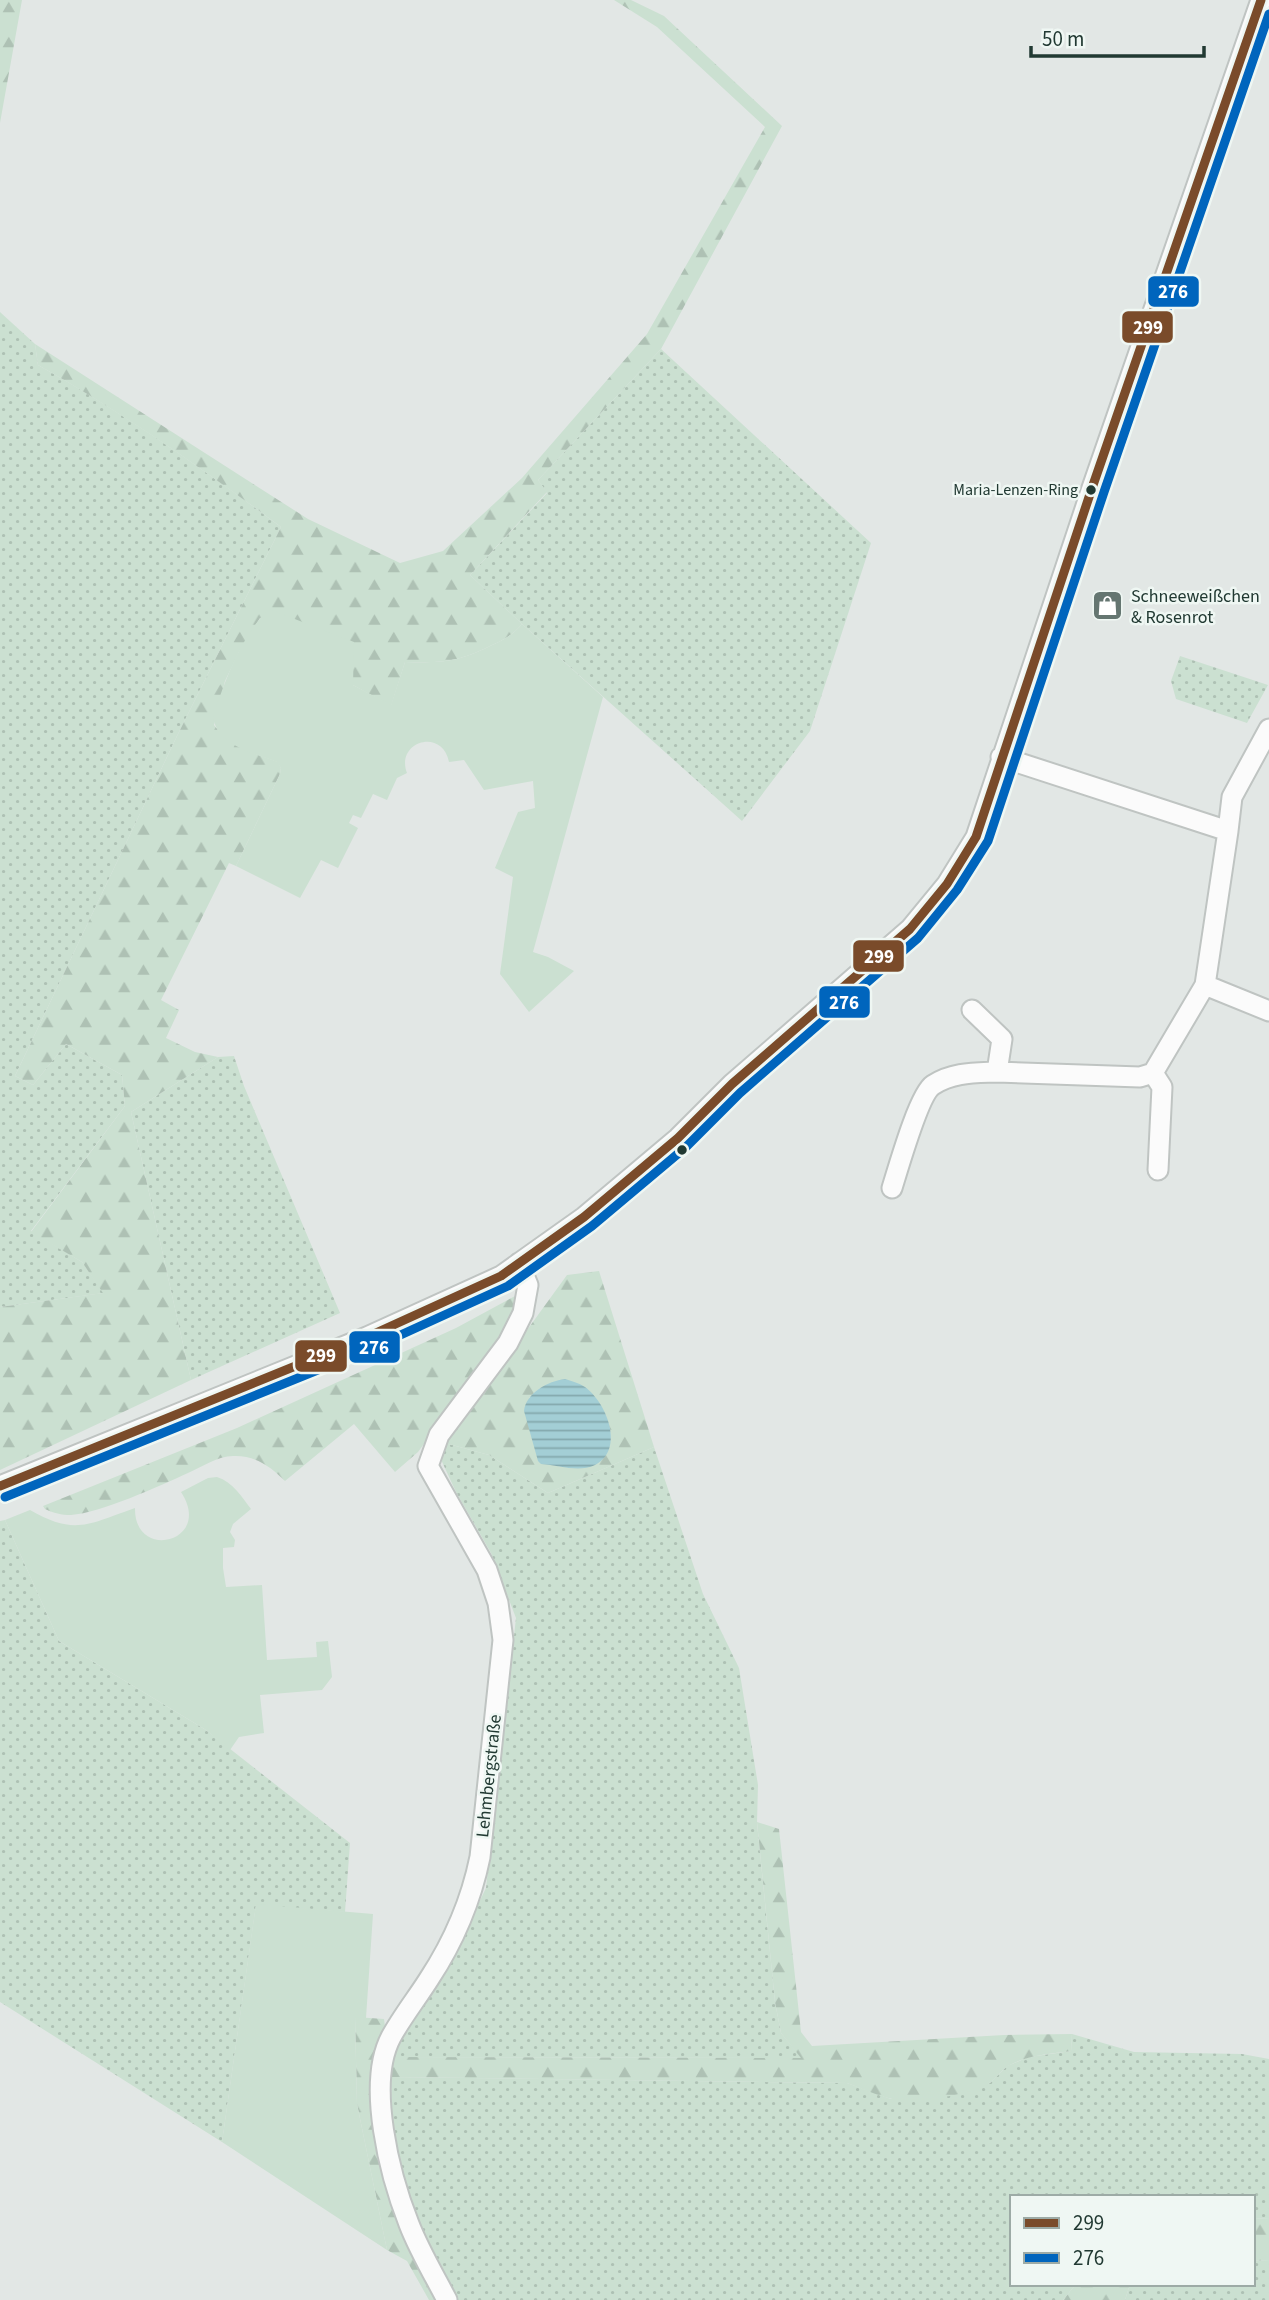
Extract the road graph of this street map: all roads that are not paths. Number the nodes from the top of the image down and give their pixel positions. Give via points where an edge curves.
1 (1261, 0) edge
2 (1269, 729) edge
3 (1001, 757) junction
4 (1228, 831) junction
5 (1205, 985) junction
6 (972, 1010) dead end
7 (1269, 1010) edge
8 (997, 1072) junction
9 (1153, 1073) junction
10 (1158, 1170) dead end
11 (892, 1188) dead end
12 (519, 1263) junction
13 (0, 1486) edge
14 (447, 2300) edge

1 - 3 street
2 - 4 street via 1232,797
3 - 4 street
3 - 12 street via 976,837 947,884 910,929 732,1084 678,1138 584,1217
4 - 5 street
5 - 7 street
5 - 9 street
6 - 8 street via 1002,1039
8 - 9 street via 1140,1077
8 - 11 street via 960,1073 930,1086
9 - 10 street via 1162,1087
12 - 13 street via 501,1276 367,1337
12 - 14 street, Lehmbergstraße via 528,1285 523,1313 508,1343 439,1435 428,1465 487,1570 500,1615 501,1675 480,1857 474,1891 455,1936 391,2036 380,2077 382,2113 399,2193 420,2249

